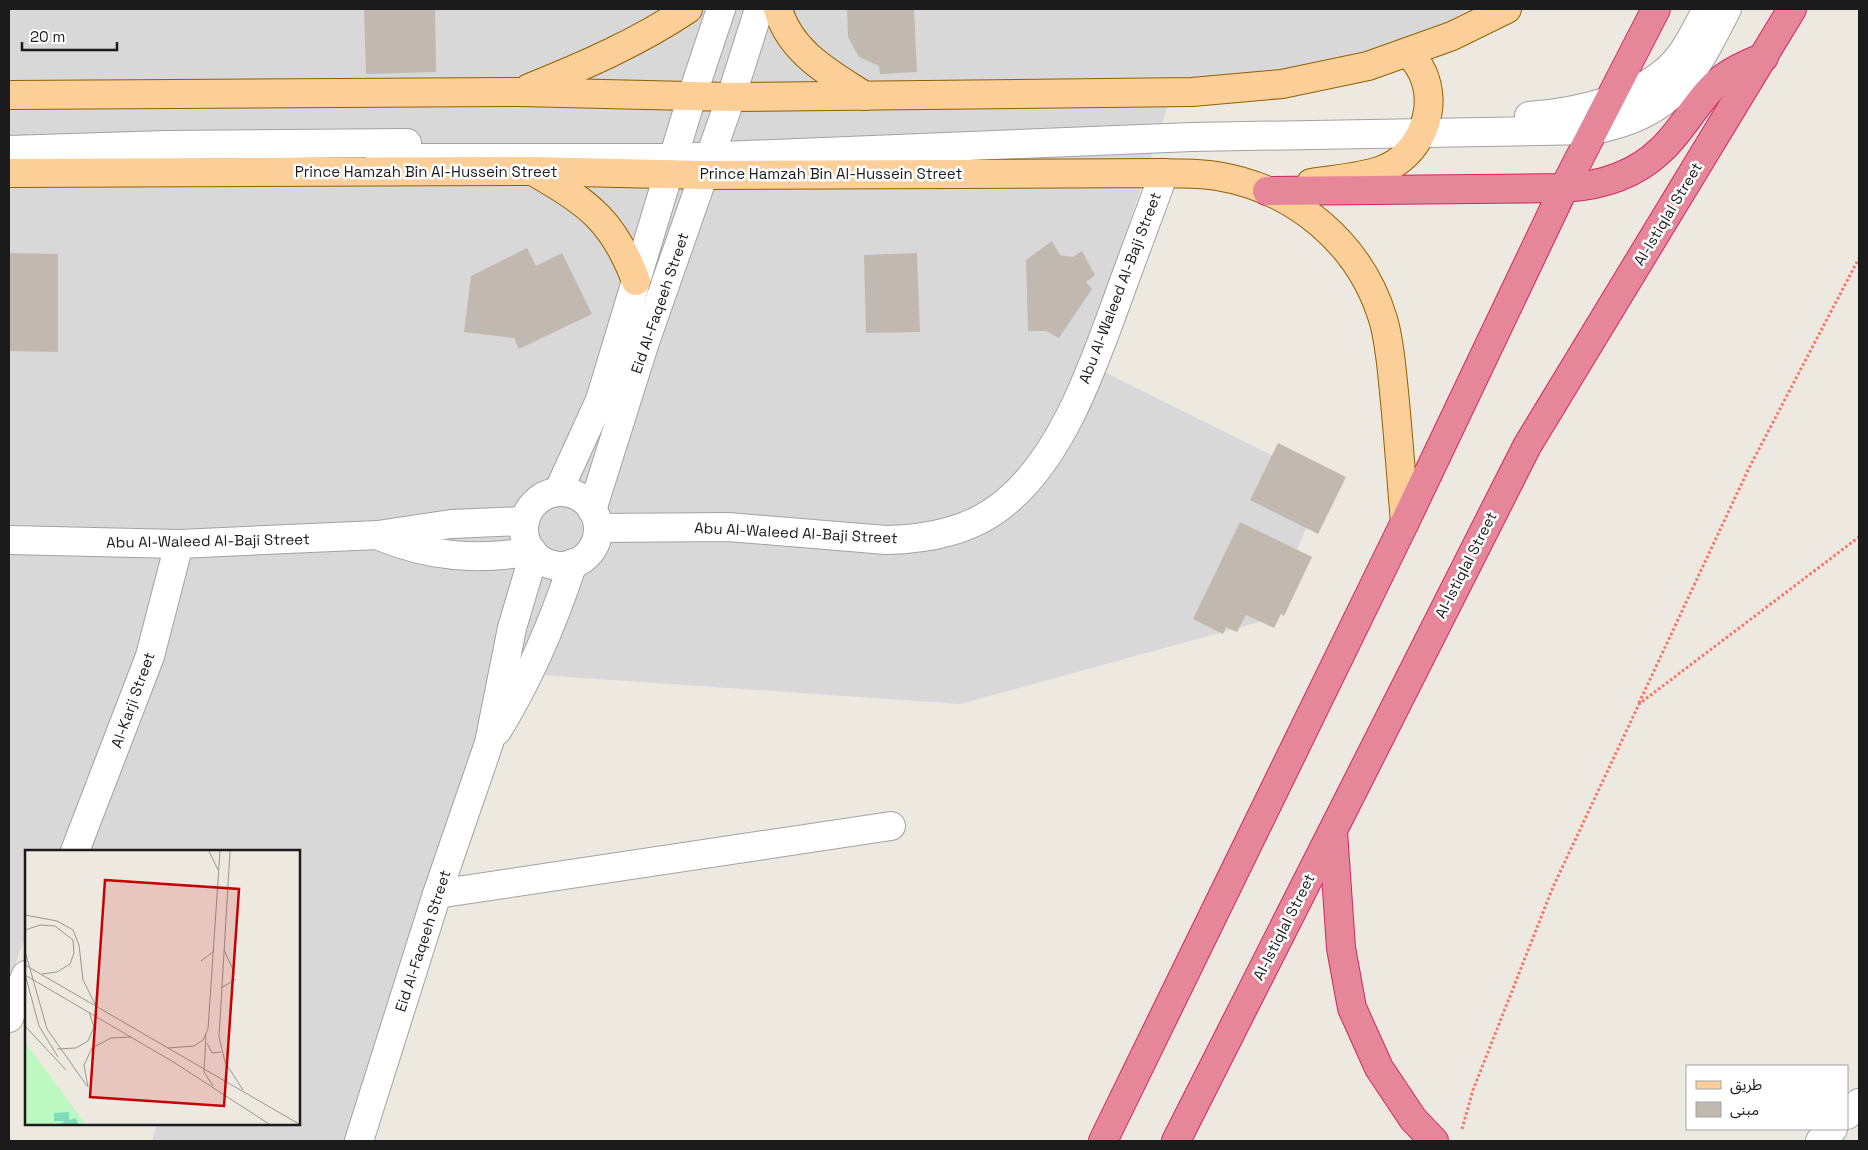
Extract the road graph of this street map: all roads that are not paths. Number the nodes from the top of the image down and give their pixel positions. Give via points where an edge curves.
1 (688, 9) edge
2 (721, 9) edge
3 (759, 9) edge
4 (778, 9) edge
5 (1507, 9) edge
6 (1656, 9) edge
7 (1707, 9) edge
8 (1727, 9) edge
9 (1792, 9) edge
10 (1409, 53) junction
11 (1764, 57) junction
12 (520, 92) junction
13 (9, 95) edge
14 (692, 96) junction
15 (865, 96) junction
16 (731, 97) junction
17 (1610, 100) junction
18 (1424, 126) junction
19 (1594, 130) junction
20 (9, 150) edge
21 (710, 157) junction
22 (673, 158) junction
23 (9, 166) edge
24 (532, 171) junction
25 (9, 173) edge
26 (1164, 173) junction
27 (1564, 188) junction
28 (1267, 190) junction
29 (636, 281) junction
30 (618, 337) junction
31 (645, 342) junction
32 (558, 492) junction
33 (595, 519) junction
34 (525, 521) junction
35 (1405, 522) junction
36 (378, 535) junction
37 (9, 540) edge
38 (179, 544) junction
39 (533, 552) junction
40 (573, 563) junction
41 (489, 743) junction
42 (891, 826) dead end
43 (1333, 830) junction
44 (75, 850) edge
45 (437, 894) junction
46 (25, 978) edge
47 (9, 1018) edge
48 (1859, 1103) edge
49 (1848, 1114) edge
50 (1832, 1130) edge
51 (359, 1141) edge
52 (1103, 1141) edge
53 (1176, 1141) edge
54 (1434, 1141) edge
55 (1820, 1141) edge

1 - 12 main road via 629,43
2 - 14 street, Eid Al-Faqeeh Street
3 - 16 street, Eid Al-Faqeeh Street
4 - 15 main road via 788,32 814,63
5 - 10 main road
6 - 17 highway
7 - 17 street via 1674,63 1663,73
8 - 19 street via 1692,74 1677,90 1641,114
9 - 11 highway, Al-Istiqlal Street
10 - 15 main road via 1325,76 1239,89
10 - 18 main road via 1425,78 1429,109
11 - 27 highway via 1722,79 1675,136 1647,162 1610,181
11 - 43 highway, Al-Istiqlal Street via 1526,446
12 - 13 main road
12 - 14 main road
14 - 16 main road
14 - 22 street, Eid Al-Faqeeh Street
15 - 16 main road
16 - 21 street, Eid Al-Faqeeh Street
17 - 18 street via 1561,113
17 - 19 highway
18 - 19 street
18 - 21 street
18 - 28 main road via 1409,152 1382,170
19 - 27 highway
20 - 22 street via 305,143
21 - 22 main road, Prince Hamzah Bin Al-Hussein Street
21 - 22 street
21 - 26 main road, Prince Hamzah Bin Al-Hussein Street
21 - 31 street, Eid Al-Faqeeh Street
22 - 23 street via 476,157
22 - 24 main road, Prince Hamzah Bin Al-Hussein Street
22 - 29 street, Eid Al-Faqeeh Street
24 - 25 main road, Prince Hamzah Bin Al-Hussein Street
24 - 29 main road via 600,216 615,235
26 - 28 main road, Prince Hamzah Bin Al-Hussein Street via 1216,176
26 - 33 street, Abu Al-Waleed Al-Baji Street via 1096,358 1055,444 1042,466 1024,486 983,518 936,536 886,540
27 - 28 highway
27 - 35 highway
28 - 35 main road, Prince Hamzah Bin Al-Hussein Street via 1314,217 1335,236 1371,287 1390,353
29 - 30 street, Eid Al-Faqeeh Street
30 - 31 street
30 - 32 street, Eid Al-Faqeeh Street via 600,400
31 - 33 street, Eid Al-Faqeeh Street
32 - 33 street via 580,498
32 - 34 street via 536,501
33 - 40 street via 592,549
34 - 36 street, Abu Al-Waleed Al-Baji Street via 451,524
34 - 39 street via 527,544
35 - 52 highway
36 - 38 street, Abu Al-Waleed Al-Baji Street
36 - 39 street, Abu Al-Waleed Al-Baji Street via 427,552 453,556 480,558
37 - 38 street, Abu Al-Waleed Al-Baji Street
38 - 44 street, Al-Karji Street via 150,656
39 - 40 street via 542,561 553,565
39 - 41 street, Eid Al-Faqeeh Street via 507,648
40 - 41 street, Eid Al-Faqeeh Street via 538,657
41 - 45 street, Eid Al-Faqeeh Street
42 - 45 street
43 - 53 highway, Al-Istiqlal Street
43 - 54 highway via 1341,948 1352,1008 1378,1068 1412,1119
45 - 51 street, Eid Al-Faqeeh Street
46 - 47 street
48 - 49 street
50 - 55 street

